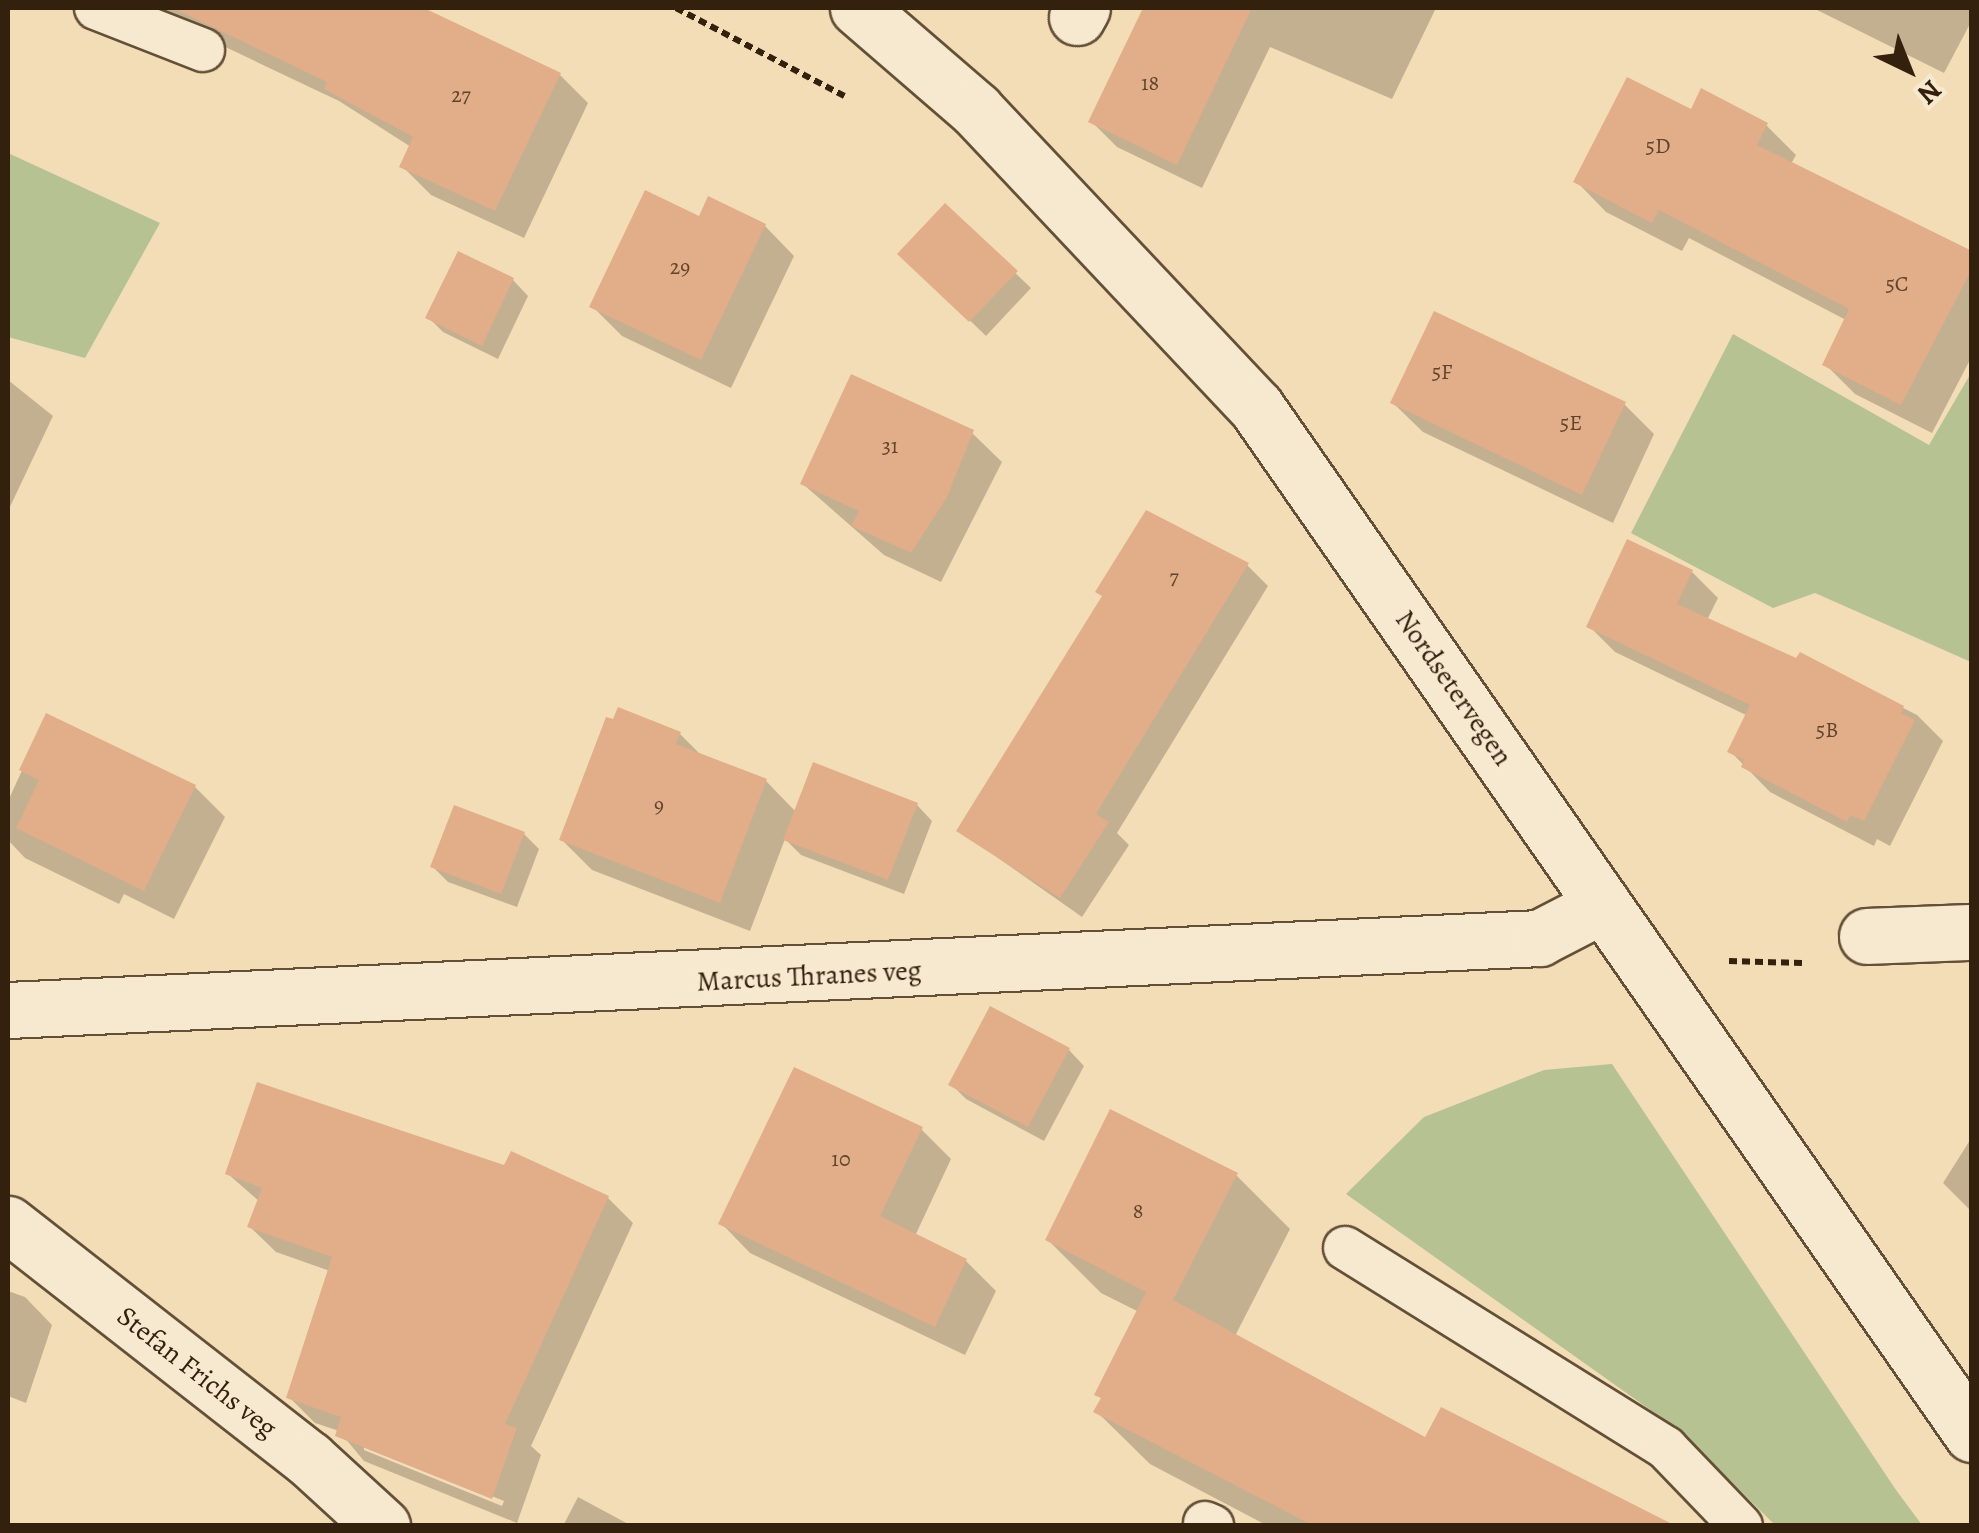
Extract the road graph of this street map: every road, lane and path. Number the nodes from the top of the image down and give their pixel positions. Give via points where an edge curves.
1 (96, 8) edge
2 (676, 8) edge
3 (858, 8) edge
4 (203, 50) dead end
5 (852, 101) dead end
6 (1603, 905) junction
7 (1972, 932) edge
8 (1867, 936) dead end
9 (8, 1010) edge
10 (8, 1224) edge
11 (1345, 1248) dead end
12 (1972, 1434) edge
13 (382, 1526) edge
14 (1740, 1526) edge

1 - 4 lane
2 - 5 path
3 - 6 street, Nordsetervegen via 976,110 1256,407
6 - 9 street, Marcus Thranes veg via 1539,938
6 - 12 street, Nordsetervegen
7 - 8 street
10 - 13 street, Stefan Frichs veg via 309,1459
11 - 14 lane via 1666,1448

